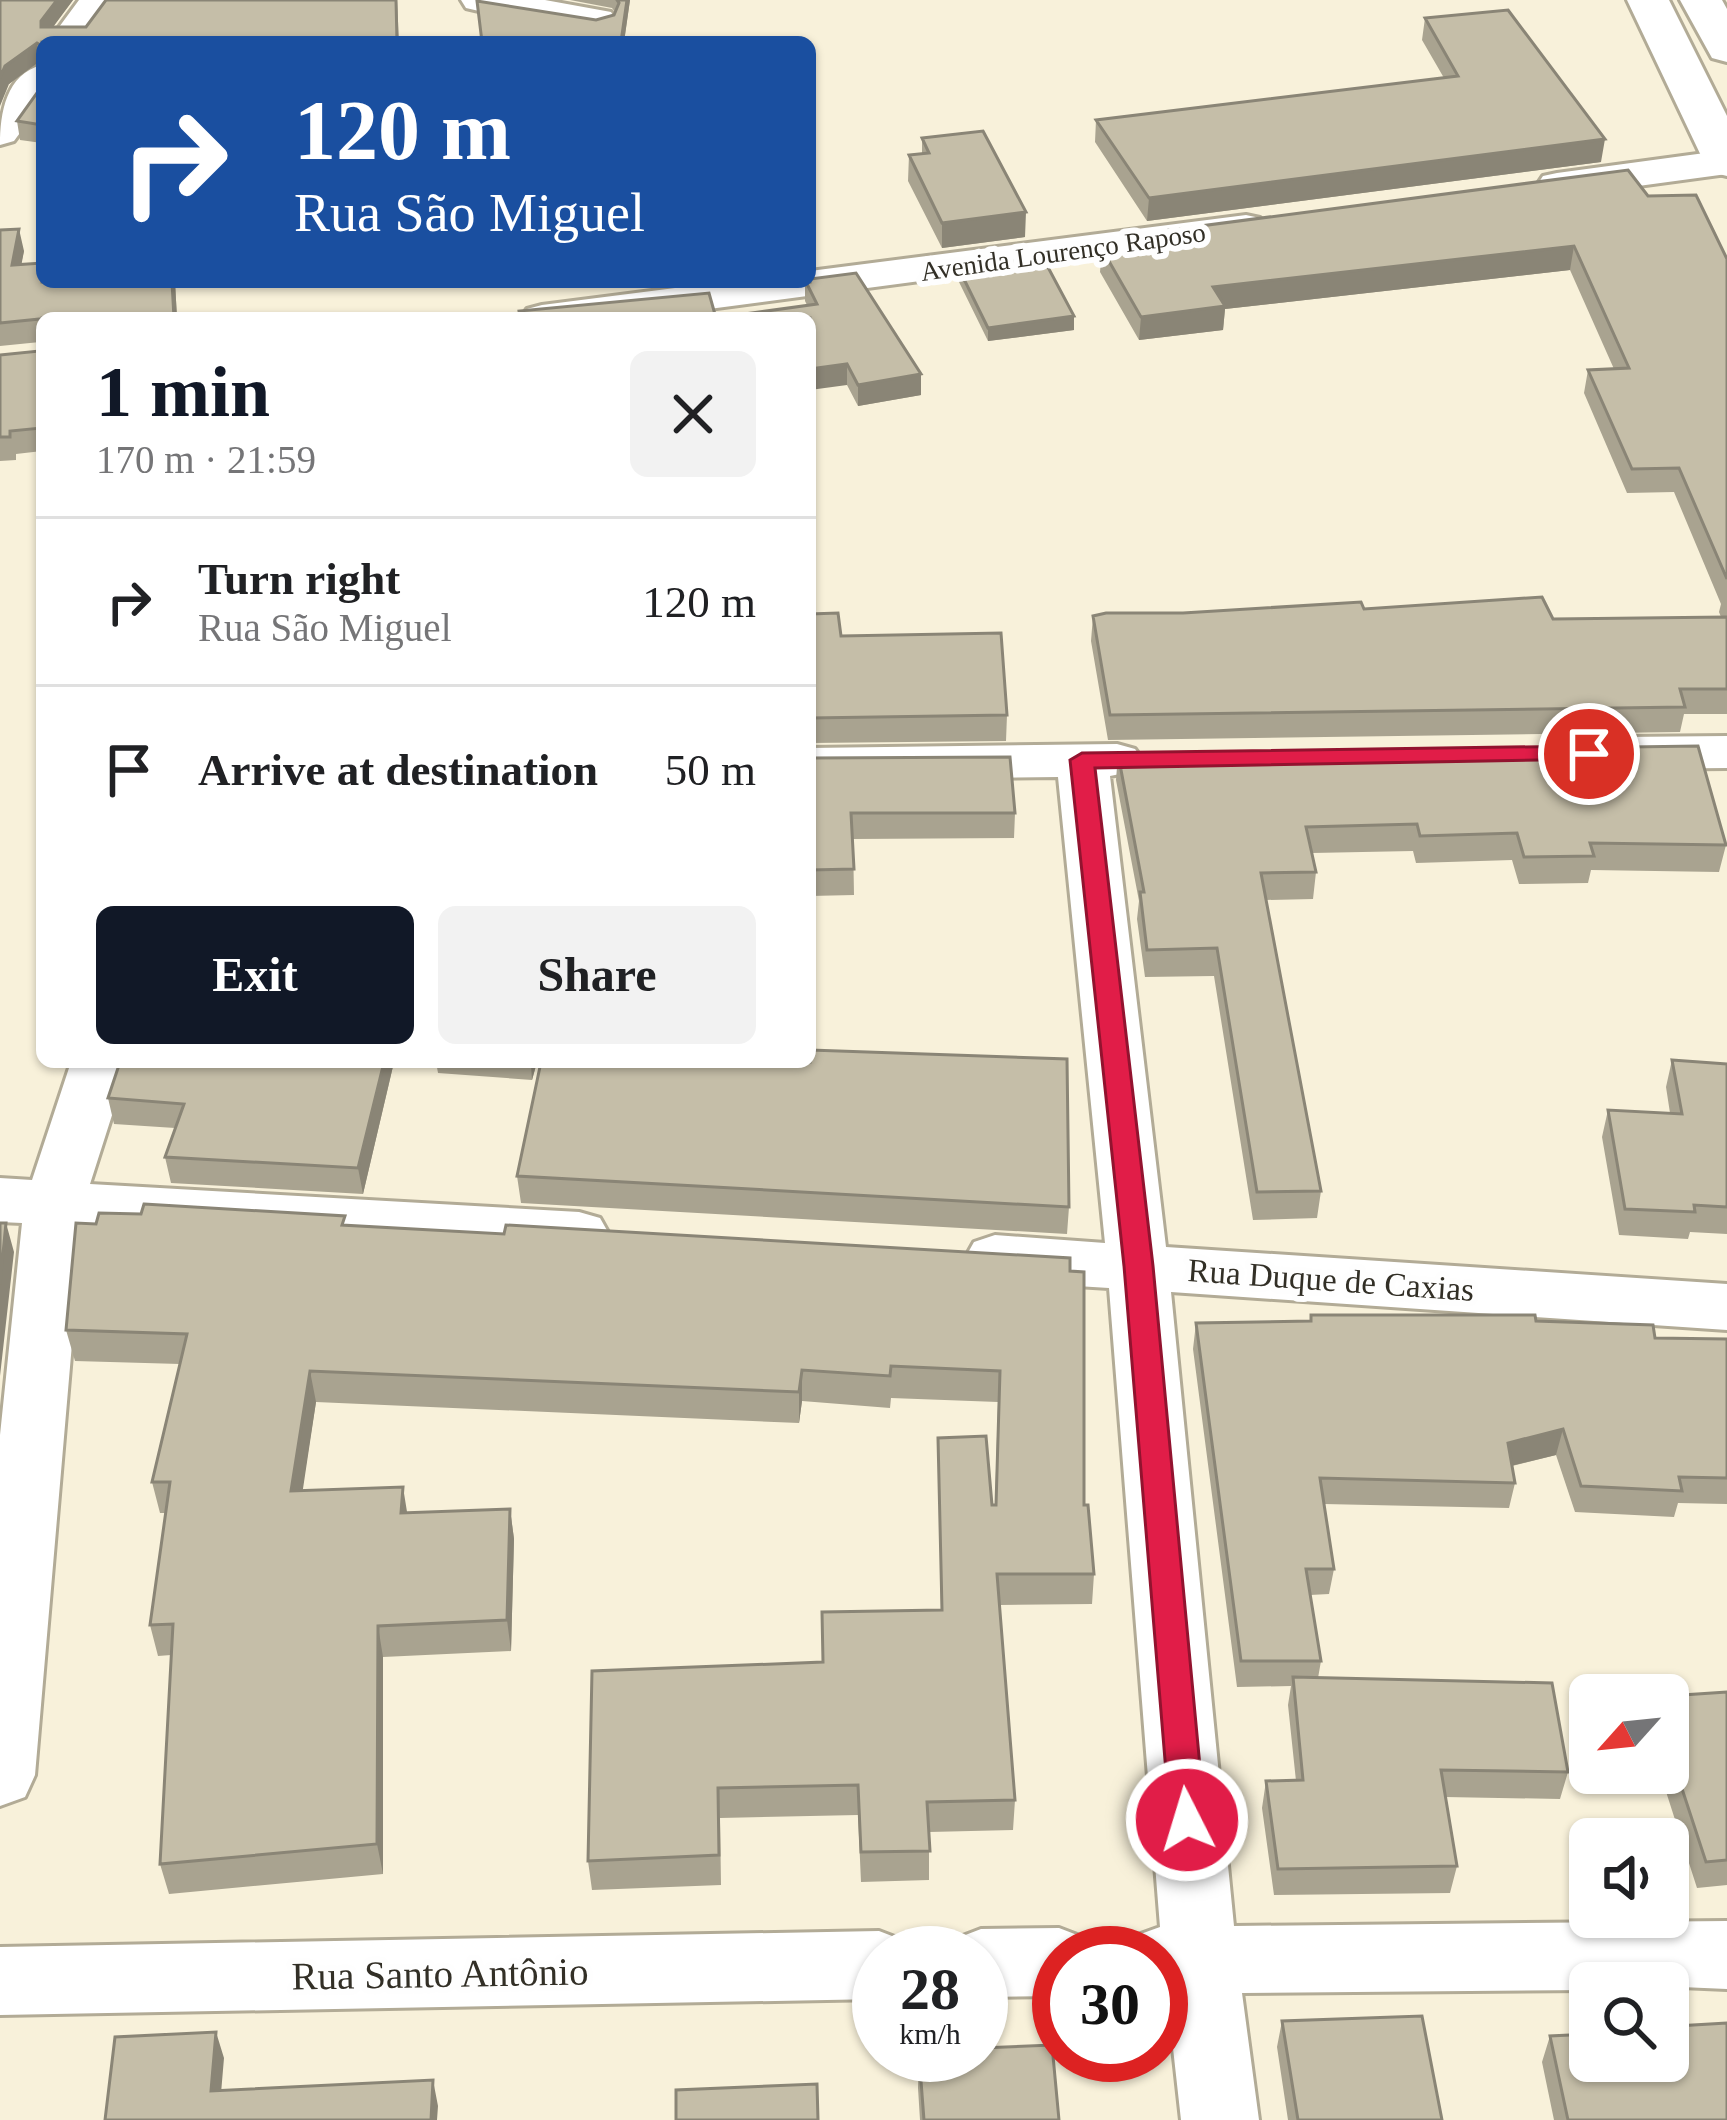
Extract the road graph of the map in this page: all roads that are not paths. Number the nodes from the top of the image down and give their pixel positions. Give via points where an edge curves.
1 (98, 0) edge
2 (479, 0) edge
3 (1648, 0) edge
4 (1701, 0) edge
5 (598, 20) edge
6 (71, 36) edge
7 (1727, 49) edge
8 (36, 84) edge
9 (0, 133) edge
10 (1727, 162) edge
11 (1514, 190) edge
12 (1276, 223) edge
13 (816, 283) edge
14 (774, 288) edge
15 (588, 312) edge
16 (1727, 752) edge
17 (1584, 754) edge
18 (1154, 759) edge
19 (1082, 760) junction
20 (816, 764) edge
21 (97, 1068) edge
22 (27, 1202) edge
23 (644, 1237) edge
24 (950, 1255) edge
25 (1138, 1266) junction
26 (1727, 1307) edge
27 (8, 1604) edge
28 (0, 1775) edge
29 (1178, 1926) edge
30 (1727, 1955) edge
31 (1188, 1959) edge
32 (852, 1965) edge
33 (0, 1981) edge
34 (1188, 1991) edge
35 (1220, 2120) edge

1 - 6 street
2 - 5 street
3 - 10 street
4 - 7 street
8 - 9 street
10 - 11 street
12 - 13 street, Avenida Lourenço Raposo
14 - 15 street, Avenida Lourenço Raposo
16 - 17 street
18 - 19 street
19 - 20 street
19 - 25 street
21 - 22 street
22 - 23 street
22 - 27 street
24 - 25 street, Rua Duque de Caxias
25 - 26 street, Rua Duque de Caxias
25 - 29 street
27 - 28 street
30 - 31 street
32 - 33 street, Rua Santo Antônio
34 - 35 street

